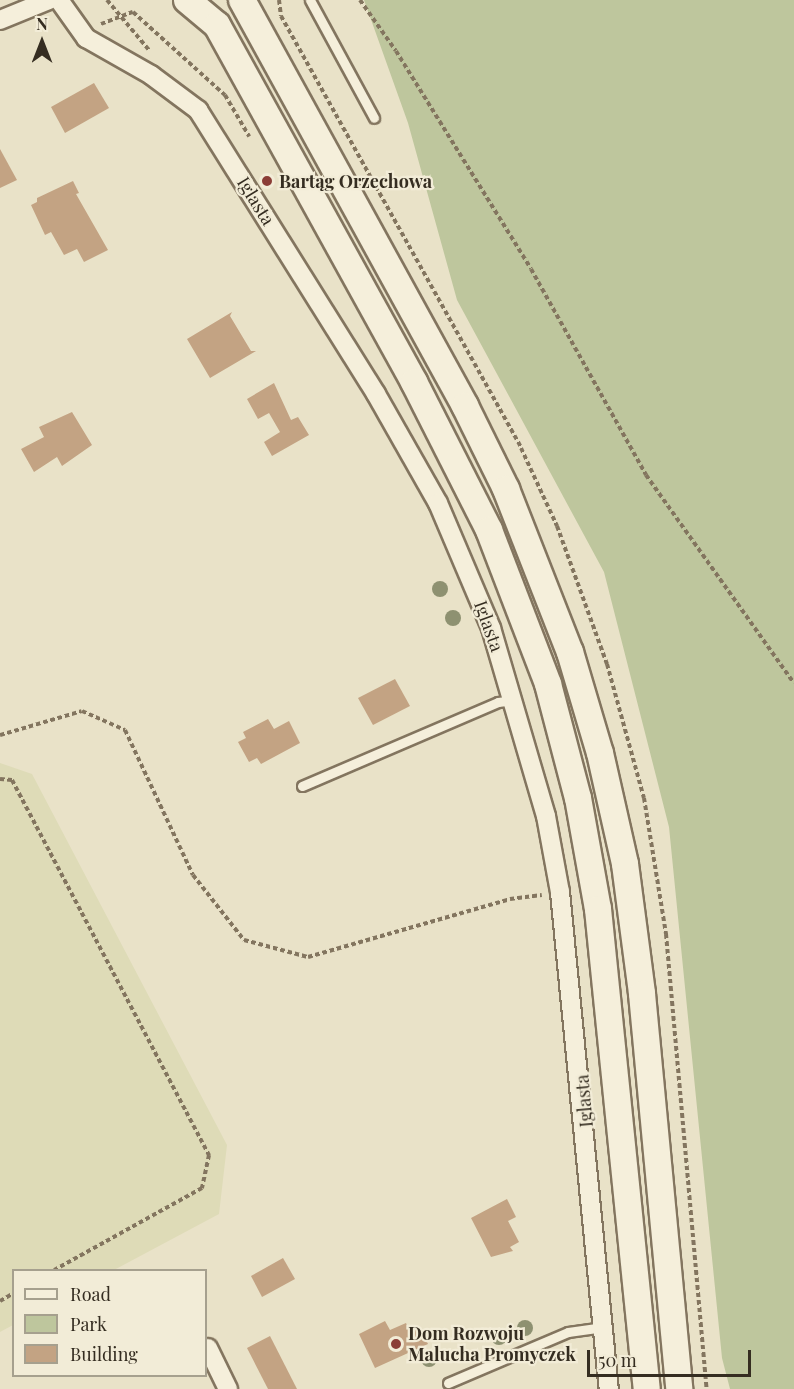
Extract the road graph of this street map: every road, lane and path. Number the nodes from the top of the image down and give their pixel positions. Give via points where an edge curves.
1 (49, 0) edge
2 (59, 0) edge
3 (107, 0) edge
4 (187, 0) edge
5 (242, 0) edge
6 (310, 0) edge
7 (360, 0) edge
8 (121, 18) junction
9 (0, 20) edge
10 (80, 32) junction
11 (374, 118) dead end
12 (253, 143) dead end
13 (794, 682) edge
14 (514, 700) junction
15 (0, 735) edge
16 (0, 779) edge
17 (302, 786) dead end
18 (542, 884) dead end
19 (552, 893) junction
20 (544, 906) dead end
21 (56, 1269) edge
22 (603, 1327) junction
23 (208, 1348) dead end
24 (448, 1383) dead end
25 (228, 1389) edge
26 (609, 1389) edge
27 (647, 1389) edge
28 (679, 1389) edge

1 - 9 street
2 - 10 street, Iglasta
3 - 8 path
4 - 27 main road via 217,25 424,401 489,530 548,684 578,798 598,909
5 - 28 main road via 465,406 506,489 570,652 600,753 625,864 642,994
6 - 11 lane
7 - 13 path via 396,51 531,269 646,475
8 - 10 path
8 - 12 path via 133,12 225,94
10 - 14 street, Iglasta via 184,96 198,110 376,394 438,503 491,628
14 - 17 lane via 498,702
14 - 19 street, Iglasta via 546,816
15 - 19 path via 82,711 124,730 193,875 244,940 308,957 510,900
16 - 21 path via 12,780 209,1155 202,1188
18 - 19 path
19 - 20 path
19 - 22 street, Iglasta
22 - 24 lane via 568,1332
22 - 26 street, Iglasta
23 - 25 street

